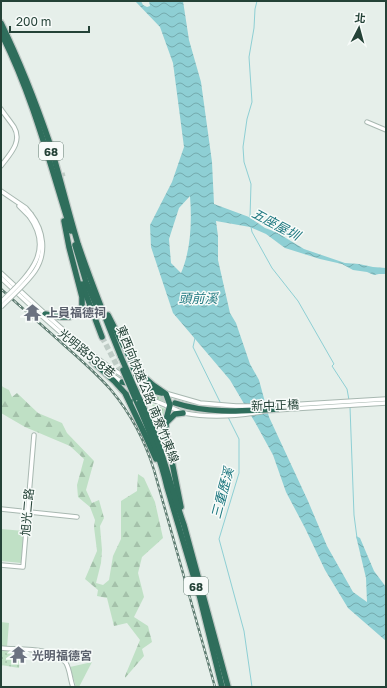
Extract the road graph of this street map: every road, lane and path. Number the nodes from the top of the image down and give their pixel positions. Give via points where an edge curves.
1 (1, 23) edge
2 (1, 33) edge
3 (1, 109) edge
4 (367, 122) dead end
5 (386, 130) edge
6 (1, 166) edge
7 (1, 191) edge
8 (60, 195) junction
9 (30, 215) junction
10 (74, 263) junction
11 (1, 273) edge
12 (1, 278) edge
13 (91, 283) junction
14 (1, 302) edge
15 (1, 307) edge
16 (45, 314) junction
17 (102, 337) tunnel mouth
18 (120, 357) junction
19 (92, 360) junction
20 (133, 364) junction
21 (131, 380) junction
22 (122, 382) junction
23 (132, 389) junction
24 (166, 394) junction
25 (137, 399) junction
26 (386, 399) edge
27 (386, 403) edge
28 (131, 404) junction
29 (172, 405) junction
30 (277, 410) junction
31 (183, 413) junction
32 (166, 423) junction
33 (34, 435) dead end
34 (167, 487) junction
35 (1, 509) edge
36 (27, 512) junction
37 (77, 517) dead end
38 (184, 524) junction
39 (1, 565) edge
40 (1, 648) edge
41 (73, 687) edge
42 (222, 687) edge
43 (228, 687) edge

1 - 13 highway, 東西向快速公路 南寮竹東線 / 68 via 22,68 50,144
2 - 8 highway, 東西向快速公路 南寮竹東線 / 68 via 22,81
3 - 6 street via 14,127 17,136 14,150
4 - 5 street
7 - 9 street via 26,208
8 - 10 highway
8 - 18 highway, 東西向快速公路 南寮竹東線 / 68 via 86,282
9 - 14 street, bridge via 38,234 38,256 28,274
9 - 15 street, bridge via 41,233 41,257 31,276
10 - 16 highway via 82,297 80,309 69,317
10 - 17 highway
11 - 16 street, 光明路538巷
12 - 19 street, 光明路538巷
13 - 18 highway, 東西向快速公路 南寮竹東線 / 68
13 - 20 highway
16 - 21 street, 光明路538巷 via 97,358
18 - 25 highway, 東西向快速公路 南寮竹東線 / 68, bridge via 126,378
19 - 22 street, 光明路538巷
19 - 28 highway via 125,393
20 - 21 highway
20 - 24 highway via 144,377
21 - 22 highway via 128,383
21 - 24 street, 光明路538巷
22 - 23 street, 光明路538巷
23 - 24 highway via 142,388
23 - 28 highway via 129,396
23 - 29 street, 光明路538巷 via 143,396
24 - 26 street, 新中正橋 via 200,403 236,406
24 - 29 highway
25 - 34 highway, 東西向快速公路 南寮竹東線 / 68 via 158,454
25 - 38 highway, 東西向快速公路 南寮竹東線 / 68 via 157,440
27 - 30 street, 新中正橋
28 - 34 highway
29 - 30 highway via 218,411
29 - 31 street, 光明路538巷
29 - 32 highway
30 - 31 street, 新中正橋 via 236,415
31 - 32 highway via 175,414
32 - 38 highway
33 - 36 street, 旭光二路
34 - 42 highway, 東西向快速公路 南寮竹東線 / 68 via 198,591
35 - 36 street
36 - 37 street
36 - 39 street, 旭光二路 via 23,567
38 - 43 highway, 東西向快速公路 南寮竹東線 / 68
40 - 41 street via 52,653 66,664

